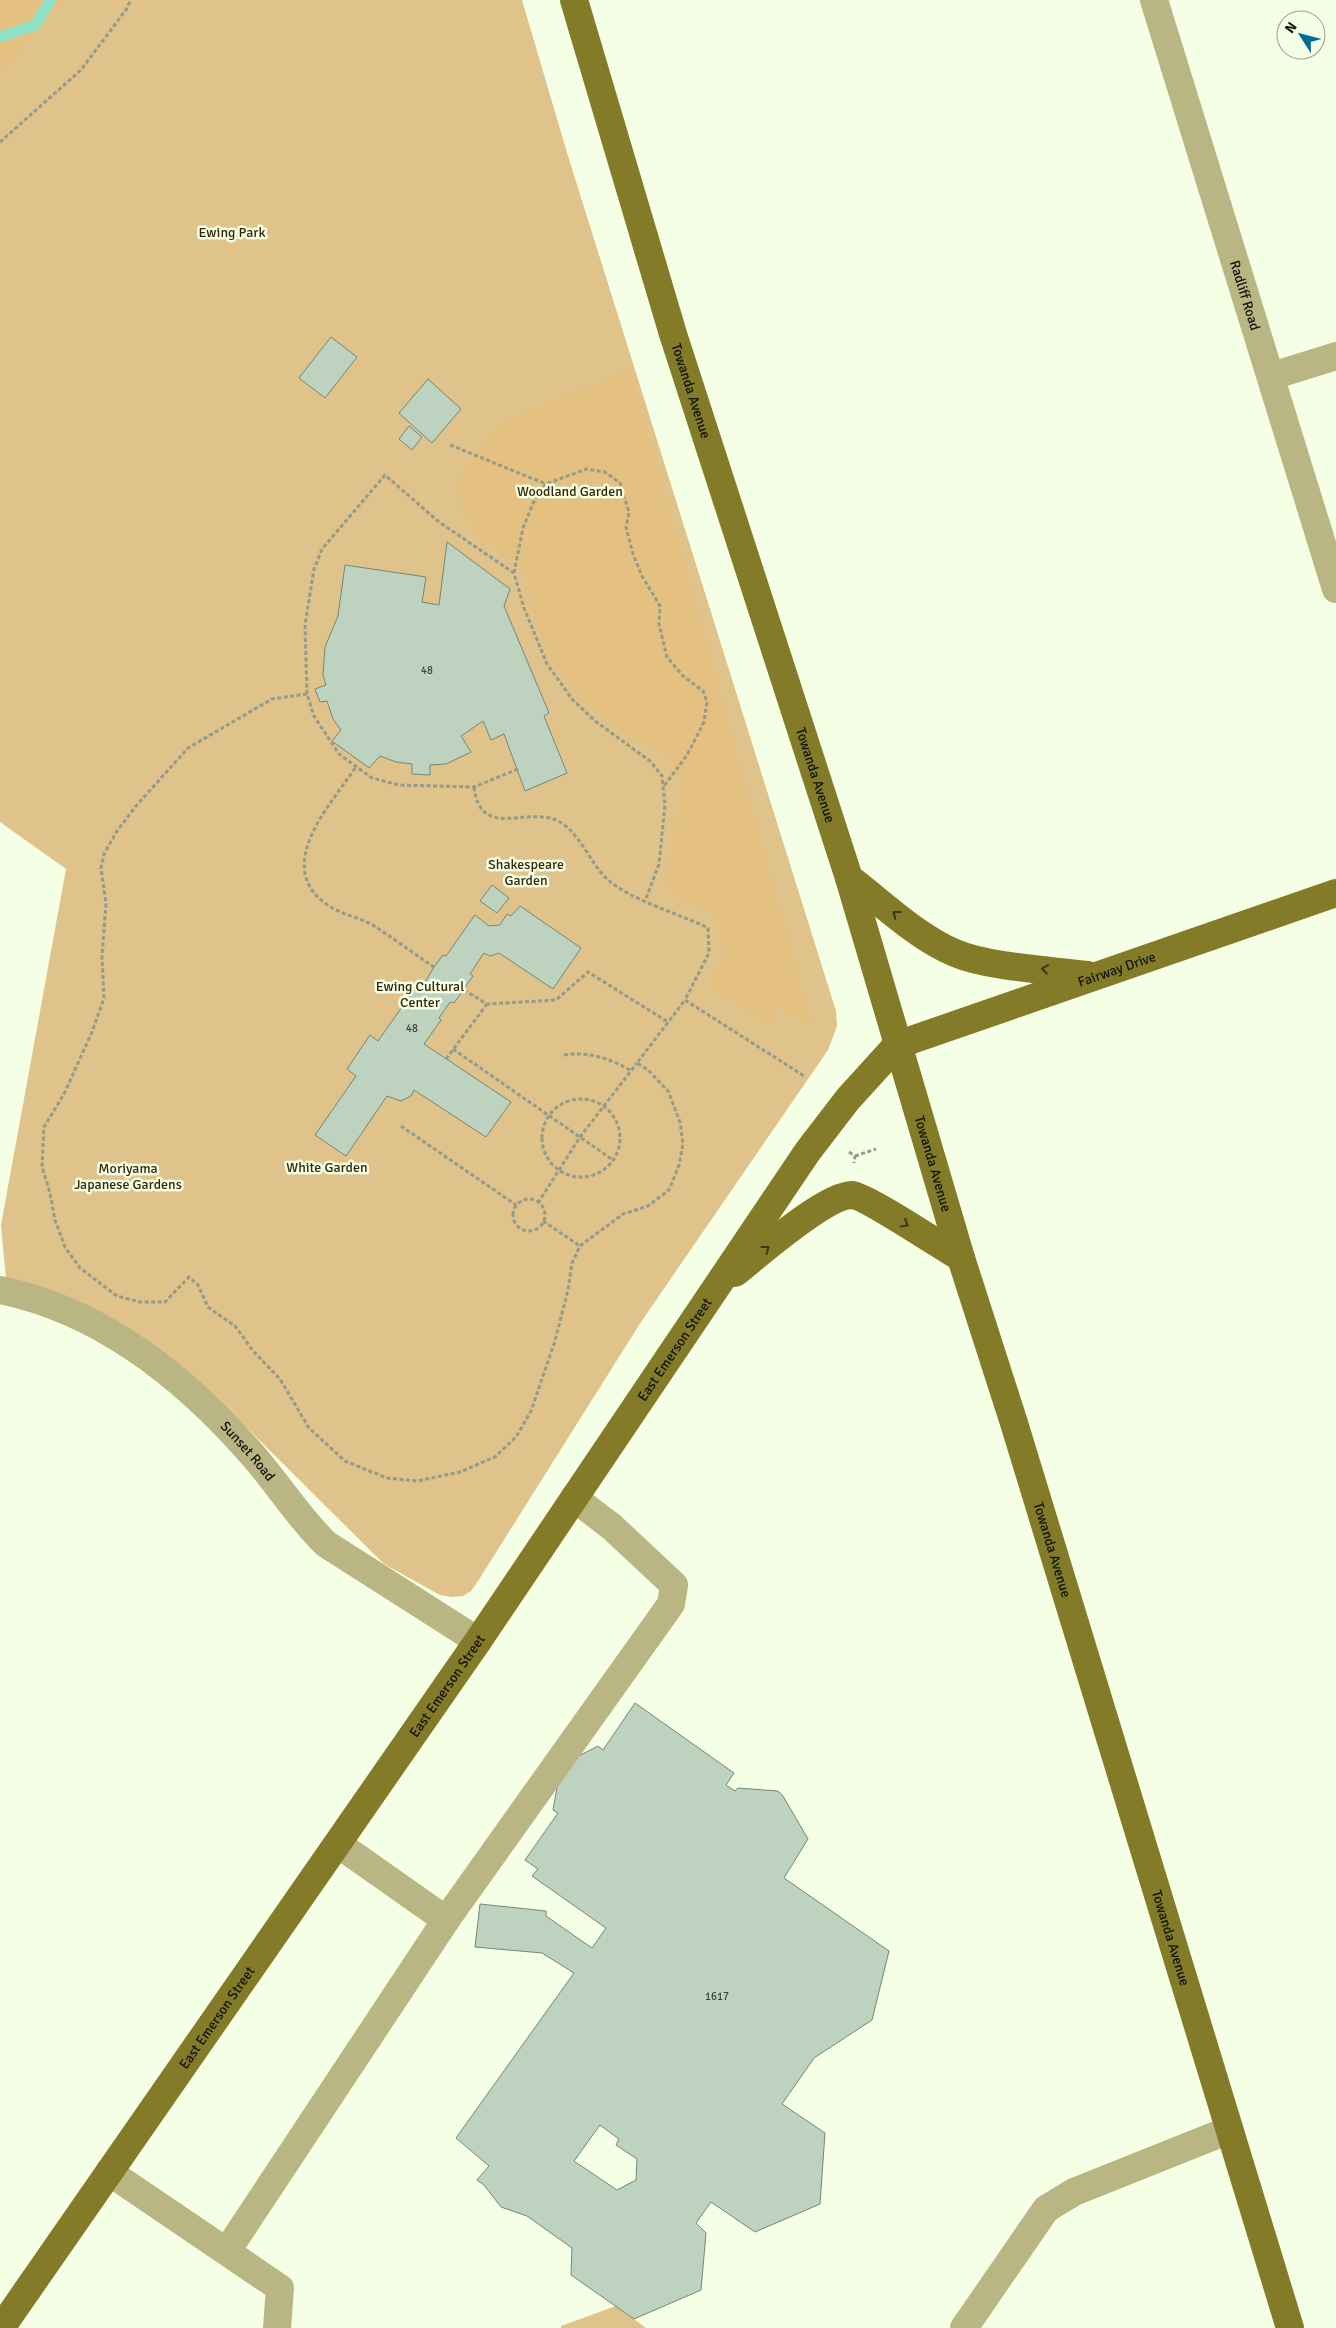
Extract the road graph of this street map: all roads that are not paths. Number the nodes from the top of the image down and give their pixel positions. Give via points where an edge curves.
1 (574, 0) edge
2 (1154, 0) edge
3 (1336, 356) edge
4 (1272, 376) junction
5 (1336, 589) edge
6 (849, 878) junction
7 (1336, 893) edge
8 (1093, 976) junction
9 (897, 1045) junction
10 (961, 1258) junction
11 (0, 1290) edge
12 (714, 1290) junction
13 (574, 1498) junction
14 (478, 1640) junction
15 (338, 1844) junction
16 (446, 1920) junction
17 (1229, 2130) junction
18 (109, 2172) junction
19 (227, 2250) junction
20 (1, 2328) edge
21 (277, 2328) edge
22 (964, 2328) edge
23 (1290, 2328) edge

1 - 6 main road, Towanda Avenue via 673,334
2 - 4 street, Radliff Road
3 - 4 street
4 - 5 street, Radliff Road
8 -> 6 main road via 979,960 954,953 922,934
6 - 9 main road, Towanda Avenue
7 - 8 main road, Fairway Drive
8 - 9 main road, Fairway Drive
9 - 10 main road, Towanda Avenue
9 - 12 main road, East Emerson Street via 848,1099 808,1151
12 -> 10 main road via 812,1213 835,1199 853,1195
10 - 17 main road, Towanda Avenue
11 - 14 street, Sunset Road via 91,1323 159,1365 227,1426 326,1544
12 - 13 main road, East Emerson Street
13 - 14 main road, East Emerson Street
13 - 16 street via 612,1527 674,1585 671,1604
14 - 15 main road, East Emerson Street
15 - 16 street
15 - 18 main road, East Emerson Street
16 - 19 street
17 - 22 street via 1074,2192 1046,2209
17 - 23 main road, Towanda Avenue
18 - 19 street
18 - 20 main road, East Emerson Street
19 - 21 street via 280,2288

